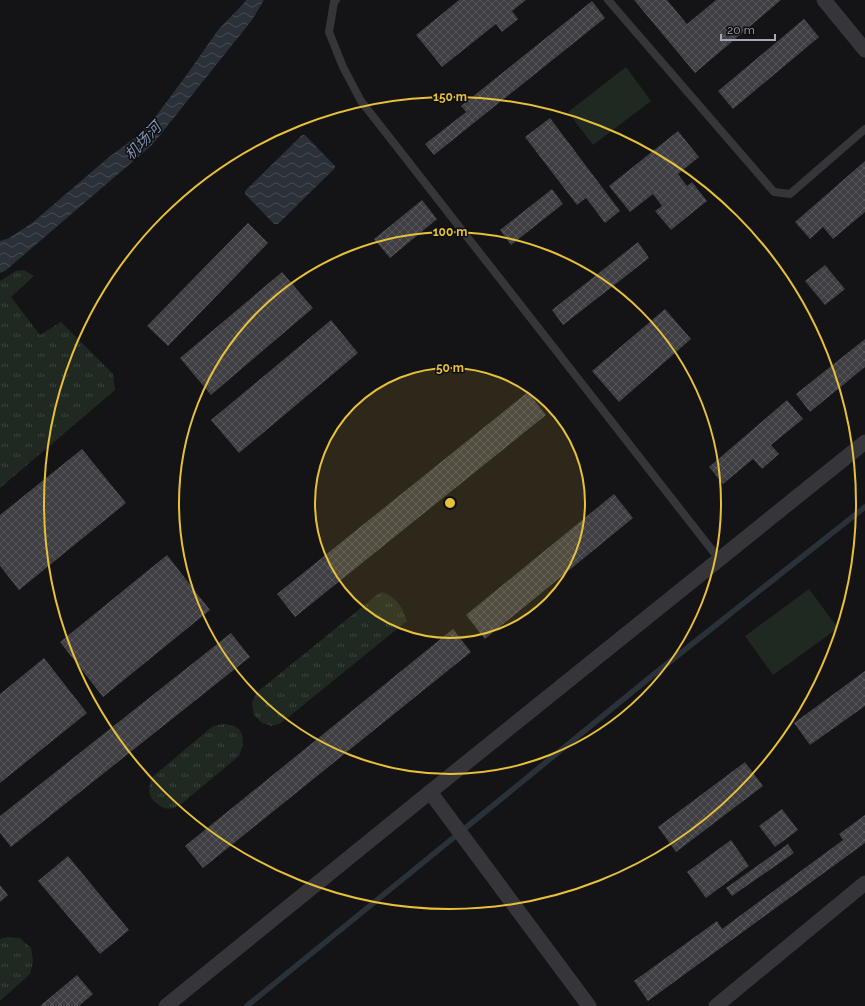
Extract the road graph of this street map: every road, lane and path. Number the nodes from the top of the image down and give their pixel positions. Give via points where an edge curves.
1 (336, 0) edge
2 (608, 0) edge
3 (824, 0) edge
4 (865, 50) edge
5 (865, 129) edge
6 (865, 442) edge
7 (719, 560) junction
8 (430, 792) junction
9 (865, 883) edge
10 (166, 1006) edge
11 (589, 1006) edge
12 (716, 1006) edge

1 - 7 lane via 329,32 343,67 361,101
2 - 5 lane via 774,192 790,194
3 - 4 street
6 - 7 street
7 - 8 street
8 - 10 street
8 - 11 street
9 - 12 street

